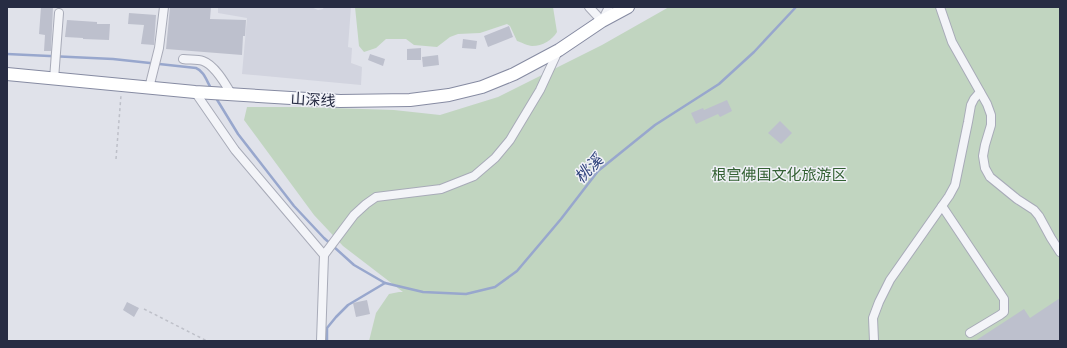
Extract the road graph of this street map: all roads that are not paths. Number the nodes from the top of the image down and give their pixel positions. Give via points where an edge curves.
1 (164, 7) edge
2 (589, 7) edge
3 (609, 7) edge
4 (628, 7) edge
5 (940, 7) edge
6 (59, 13) dead end
7 (602, 21) junction
8 (559, 50) junction
9 (183, 59) dead end
10 (7, 74) edge
11 (54, 79) junction
12 (149, 88) junction
13 (195, 92) junction
14 (980, 92) junction
15 (232, 95) junction
16 (942, 206) junction
17 (1060, 252) edge
18 (324, 255) junction
19 (970, 333) dead end
20 (321, 341) edge
21 (874, 341) edge

1 - 12 street via 159,48
2 - 7 street
3 - 7 street
4 - 7 highway, 山深线
5 - 14 street via 952,42
6 - 11 street
7 - 8 highway, 山深线
8 - 15 highway, 山深线 via 514,74 482,87 449,95 410,100 340,101
8 - 18 street via 540,90 510,140 495,158 474,176 441,189 376,197 354,215
9 - 15 street via 207,63 220,76
10 - 11 highway, 山深线
11 - 12 highway, 山深线
12 - 13 highway, 山深线
13 - 15 highway, 山深线
13 - 18 street via 235,150
14 - 16 street via 971,105 955,185
14 - 17 street via 991,115 983,156 985,168 990,177 1034,210
16 - 19 street via 1004,299 1004,312
16 - 21 street via 890,280 873,318
18 - 20 street

